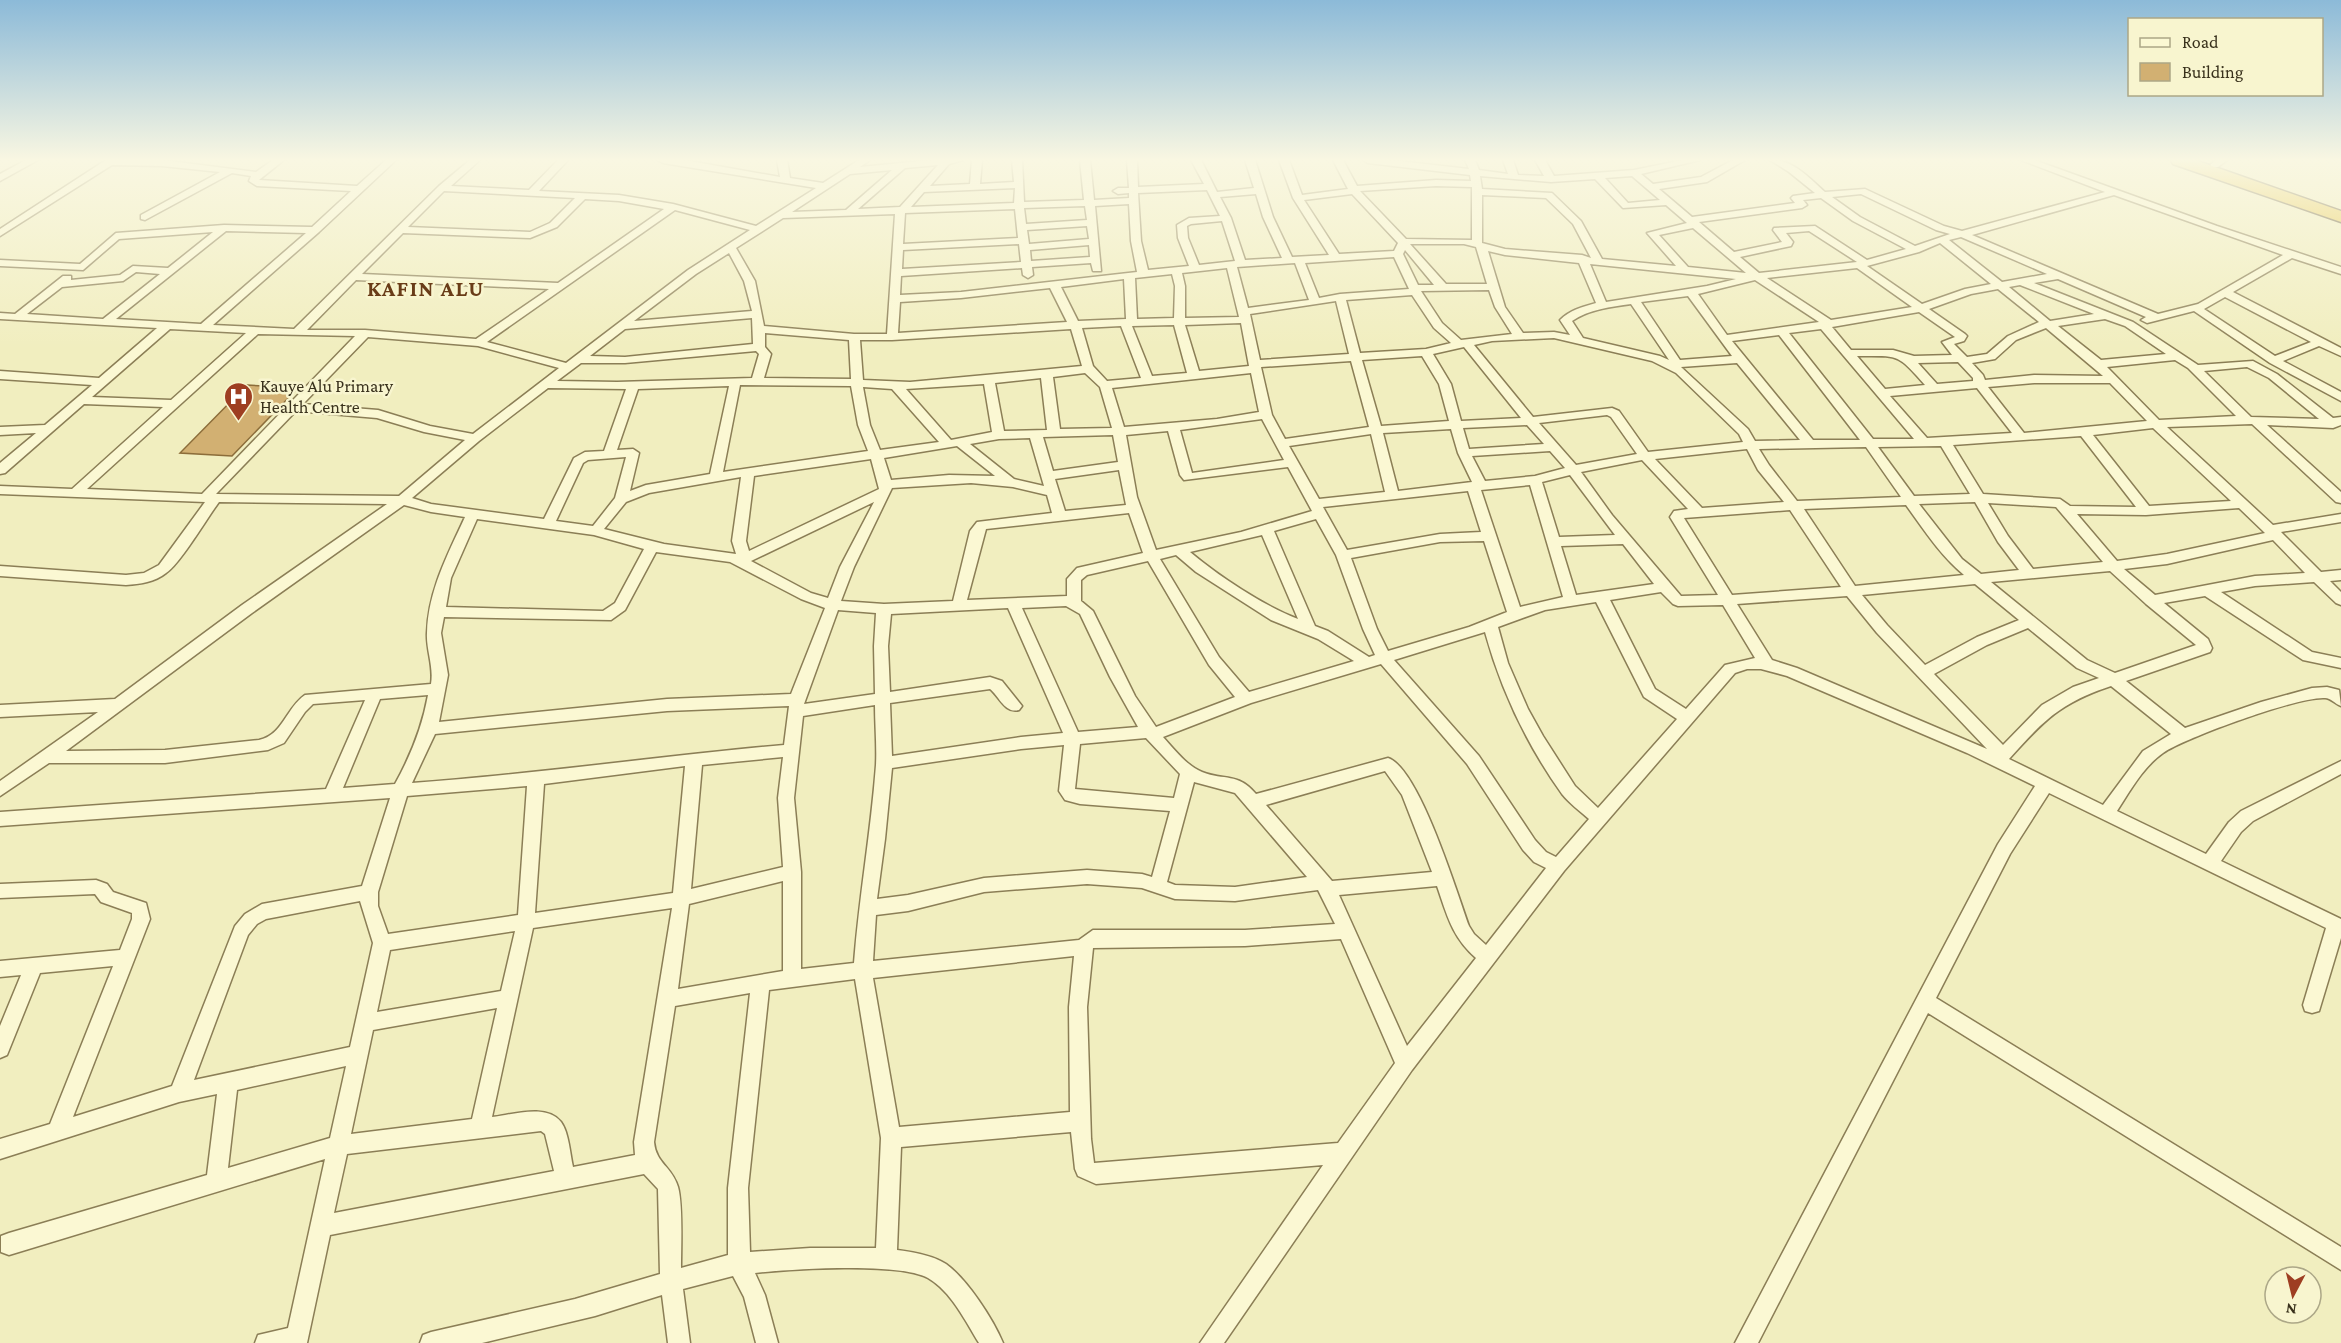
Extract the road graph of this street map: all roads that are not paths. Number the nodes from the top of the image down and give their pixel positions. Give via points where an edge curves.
1 (16, 223) edge
2 (323, 223) edge
3 (409, 223) edge
4 (558, 223) edge
5 (651, 223) edge
6 (733, 223) edge
7 (769, 223) edge
8 (900, 223) edge
9 (1024, 223) edge
10 (1091, 223) joint
11 (1135, 223) edge
12 (1186, 223) edge
13 (1227, 223) edge
14 (1271, 223) edge
15 (1314, 223) edge
16 (1384, 223) edge
17 (1474, 223) edge
18 (1576, 223) edge
19 (1690, 223) edge
20 (1694, 223) edge
21 (1863, 223) edge
22 (1929, 223) edge
23 (2009, 223) edge
24 (2197, 223) edge
25 (1024, 227) junction
26 (224, 228) junction
27 (757, 229) junction
28 (315, 230) junction
29 (402, 230) junction
30 (0, 233) edge
31 (1962, 234) junction
32 (1941, 239) junction
33 (1093, 242) junction
34 (1403, 243) junction
35 (973, 244) junction
36 (1025, 244) junction
37 (1479, 245) junction
38 (730, 247) junction
39 (897, 247) junction
40 (1915, 250) junction
41 (1398, 255) junction
42 (2290, 255) junction
43 (1732, 256) junction
44 (1336, 258) junction
45 (1582, 258) junction
46 (1597, 259) junction
47 (1095, 260) junction
48 (1294, 261) junction
49 (0, 263) edge
50 (1236, 264) junction
51 (1862, 264) junction
52 (1027, 266) junction
53 (83, 267) junction
54 (1195, 268) junction
55 (1684, 268) junction
56 (1176, 270) junction
57 (170, 271) junction
58 (928, 271) junction
59 (2341, 271) edge
60 (895, 273) junction
61 (1143, 273) junction
62 (1129, 275) junction
63 (2056, 276) junction
64 (356, 277) junction
65 (1753, 277) junction
66 (1098, 278) junction
67 (978, 281) junction
68 (2024, 283) junction
69 (58, 284) junction
70 (1053, 284) junction
71 (562, 286) junction
72 (1029, 286) junction
73 (2000, 286) junction
74 (1493, 287) junction
75 (1443, 288) junction
76 (1415, 290) junction
77 (2226, 293) junction
78 (1692, 294) junction
79 (1340, 297) junction
80 (894, 299) junction
81 (1635, 301) junction
82 (1315, 302) junction
83 (1602, 305) junction
84 (1921, 308) junction
85 (2196, 308) junction
86 (756, 314) junction
87 (2106, 315) junction
88 (0, 316) edge
89 (1244, 316) junction
90 (17, 317) junction
91 (2156, 317) junction
92 (106, 322) junction
93 (1128, 323) junction
94 (1179, 323) junction
95 (1826, 324) junction
96 (2047, 324) junction
97 (2129, 324) junction
98 (1075, 325) junction
99 (167, 326) junction
100 (620, 326) junction
101 (202, 329) junction
102 (760, 329) junction
103 (255, 331) junction
104 (1782, 331) junction
105 (297, 333) junction
106 (365, 333) junction
107 (1520, 336) junction
108 (854, 337) junction
109 (892, 337) junction
110 (1578, 339) junction
111 (1724, 339) junction
112 (2320, 342) junction
113 (478, 343) junction
114 (1462, 343) junction
115 (759, 347) junction
116 (1426, 352) junction
117 (2341, 353) edge
118 (1847, 354) junction
119 (1354, 356) junction
120 (2179, 356) junction
121 (1740, 359) junction
122 (1963, 359) junction
123 (1909, 360) junction
124 (2274, 362) junction
125 (572, 363) junction
126 (1673, 364) junction
127 (2098, 364) junction
128 (1254, 366) junction
129 (1090, 369) junction
130 (2195, 369) junction
131 (0, 375) edge
132 (1047, 375) junction
133 (1194, 375) junction
134 (989, 380) junction
135 (1148, 380) junction
136 (2114, 380) junction
137 (757, 381) junction
138 (104, 382) junction
139 (857, 382) junction
140 (735, 383) junction
141 (1979, 383) junction
142 (546, 384) junction
143 (633, 385) junction
144 (1105, 385) junction
145 (897, 387) junction
146 (1933, 387) junction
147 (1882, 393) junction
148 (2341, 397) edge
149 (82, 400) junction
150 (173, 404) junction
151 (294, 407) junction
152 (1266, 415) junction
153 (1529, 421) junction
154 (2251, 421) junction
155 (2156, 424) junction
156 (2338, 424) edge
157 (1456, 425) junction
158 (1173, 427) junction
159 (49, 428) junction
160 (0, 430) edge
161 (1378, 430) junction
162 (1119, 432) junction
163 (2084, 432) junction
164 (1035, 433) junction
165 (1054, 434) junction
166 (999, 435) junction
167 (2020, 436) junction
168 (475, 438) junction
169 (1281, 442) junction
170 (1945, 442) junction
171 (954, 443) junction
172 (1809, 443) junction
173 (1924, 443) junction
174 (1870, 444) junction
175 (1752, 445) junction
176 (1553, 447) junction
177 (1464, 453) junction
178 (609, 454) junction
179 (876, 454) junction
180 (1646, 456) junction
181 (1292, 463) junction
182 (1125, 465) junction
183 (0, 470) edge
184 (1573, 470) junction
185 (748, 473) junction
186 (1047, 476) junction
187 (717, 477) junction
188 (1008, 480) junction
189 (1535, 480) junction
190 (1476, 485) junction
191 (886, 488) junction
192 (0, 490) edge
193 (75, 493) junction
194 (1054, 494) junction
195 (1392, 494) junction
196 (210, 498) junction
197 (1979, 498) junction
198 (2341, 499) edge
199 (402, 500) junction
200 (621, 500) junction
201 (1911, 500) junction
202 (2243, 504) junction
203 (1794, 506) junction
204 (1134, 508) junction
205 (1318, 509) junction
206 (2066, 510) junction
207 (2146, 511) junction
208 (1698, 512) junction
209 (473, 514) junction
210 (1060, 517) junction
211 (2341, 518) edge
212 (548, 525) junction
213 (1267, 530) junction
214 (596, 531) junction
215 (2273, 532) junction
216 (1487, 536) junction
217 (1625, 538) junction
218 (1554, 542) junction
219 (652, 546) junction
220 (1178, 549) junction
221 (1151, 555) junction
222 (1344, 555) junction
223 (742, 560) junction
224 (2112, 566) junction
225 (0, 571) edge
226 (2029, 574) junction
227 (2341, 575) edge
228 (2316, 576) junction
229 (1977, 579) junction
230 (1664, 587) junction
231 (2205, 589) junction
232 (1851, 591) junction
233 (1601, 597) junction
234 (1727, 600) junction
235 (2341, 600) edge
236 (1571, 601) junction
237 (2151, 601) junction
238 (1013, 603) junction
239 (1074, 603) junction
240 (832, 605) junction
241 (959, 606) junction
242 (884, 609) junction
243 (438, 612) junction
244 (1515, 614) junction
245 (2028, 622) junction
246 (1490, 626) junction
247 (1309, 628) junction
248 (1384, 658) junction
249 (1368, 663) junction
250 (1766, 663) junction
251 (2341, 663) edge
252 (1923, 673) junction
253 (2112, 678) junction
254 (437, 689) junction
255 (375, 694) junction
256 (1246, 699) junction
257 (2341, 700) edge
258 (882, 701) junction
259 (119, 705) junction
260 (797, 706) junction
261 (1014, 706) dead end
262 (0, 711) edge
263 (1688, 718) junction
264 (429, 729) junction
265 (1150, 733) junction
266 (2184, 736) junction
267 (1073, 738) junction
268 (792, 750) junction
269 (46, 757) junction
270 (2000, 758) junction
271 (694, 759) junction
272 (884, 763) junction
273 (2341, 767) edge
274 (1189, 772) junction
275 (0, 776) edge
276 (17, 778) junction
277 (536, 779) junction
278 (2045, 785) junction
279 (0, 790) edge
280 (400, 791) junction
281 (332, 795) junction
282 (1253, 802) junction
283 (1180, 805) junction
284 (2106, 814) junction
285 (0, 819) edge
286 (1599, 819) junction
287 (2210, 862) junction
288 (1558, 866) junction
289 (792, 872) junction
290 (1441, 878) junction
291 (1158, 885) junction
292 (1325, 885) junction
293 (0, 891) edge
294 (369, 892) junction
295 (681, 899) junction
296 (868, 908) junction
297 (526, 922) junction
298 (2338, 926) edge
299 (1346, 932) junction
300 (382, 943) junction
301 (1084, 947) junction
302 (126, 957) junction
303 (1488, 957) junction
304 (35, 964) junction
305 (0, 969) edge
306 (863, 972) junction
307 (792, 978) junction
308 (760, 984) junction
309 (509, 998) junction
310 (667, 999) junction
311 (1924, 1001) junction
312 (2312, 1005) dead end
313 (366, 1022) junction
314 (0, 1049) edge
315 (359, 1054) junction
316 (1405, 1064) junction
317 (228, 1082) junction
318 (179, 1093) junction
319 (1081, 1121) junction
320 (480, 1127) junction
321 (57, 1131) junction
322 (891, 1138) junction
323 (339, 1145) junction
324 (0, 1149) edge
325 (1343, 1152) junction
326 (647, 1163) junction
327 (566, 1179) junction
328 (216, 1181) junction
329 (321, 1226) junction
330 (9, 1244) dead end
331 (2341, 1259) edge
332 (886, 1260) junction
333 (739, 1264) junction
334 (671, 1283) junction
335 (297, 1341) edge
336 (1747, 1342) edge
337 (266, 1343) edge
338 (431, 1343) edge
339 (679, 1343) edge
340 (767, 1343) edge
341 (992, 1343) edge
342 (1210, 1343) edge

1 - 30 street
2 - 28 street
3 - 29 street
4 - 29 street via 530,235
5 - 71 street
6 - 27 street
7 - 27 street
8 - 39 street
9 - 25 street
10 - 25 street
10 - 33 street
11 - 61 street
12 - 54 street via 1182,225 1184,238
13 - 50 street
14 - 48 street
15 - 44 street
16 - 34 street
17 - 37 street
18 - 46 street
19 - 55 street via 1652,233
20 - 43 street
21 - 40 street
22 - 31 street
23 - 31 street
24 - 42 street
25 - 36 street
26 - 28 street
26 - 53 street via 116,236
26 - 57 street
27 - 38 street
28 - 101 street
29 - 64 street
31 - 32 street
31 - 63 street
32 - 40 street
32 - 73 street
33 - 36 street
33 - 47 street
34 - 37 street via 1464,241
34 - 41 street
34 - 75 street
35 - 36 street
35 - 58 street
35 - 67 street
36 - 52 street
37 - 45 street via 1505,252
37 - 74 street
38 - 86 street via 749,277
38 - 100 street
39 - 58 street
39 - 60 street
40 - 51 street
41 - 44 street
41 - 76 street
42 - 59 street
42 - 77 street
43 - 51 street via 1787,244 1778,230 1808,227
43 - 65 street
44 - 48 street
45 - 46 street
45 - 83 street
46 - 55 street
47 - 52 street
47 - 66 street
48 - 50 street
48 - 82 street
49 - 53 street
50 - 54 street
50 - 89 street
51 - 65 street
51 - 84 street
52 - 67 street
52 - 72 street
53 - 69 street
54 - 56 street
55 - 65 street
56 - 61 street
56 - 94 street via 1180,286
57 - 69 street via 133,269 123,278
57 - 92 street
58 - 60 street
58 - 67 street
58 - 67 street
58 - 80 street
60 - 80 street
61 - 62 street
62 - 66 street
62 - 93 street
63 - 68 street
63 - 91 street
64 - 71 street
64 - 105 street
65 - 78 street
65 - 95 street via 1805,306
66 - 70 street
67 - 72 street
68 - 73 street
68 - 87 street
69 - 90 street
70 - 72 street
70 - 98 street
71 - 113 street
73 - 84 street via 1969,291
73 - 96 street
74 - 75 street
74 - 107 street via 1500,307
75 - 76 street
76 - 79 street
76 - 114 street via 1427,315 1448,337
77 - 85 street
77 - 112 street
78 - 81 street
78 - 111 street
79 - 82 street
79 - 119 street
80 - 109 street
81 - 83 street
81 - 126 street
82 - 89 street
83 - 110 street via 1567,317
84 - 95 street
84 - 122 street via 1961,336 1948,343
85 - 91 street
85 - 124 street
86 - 100 street
86 - 102 street
87 - 96 street
87 - 97 street
88 - 90 street
89 - 94 street
89 - 128 street
90 - 92 street
91 - 97 street
92 - 99 street
93 - 94 street
93 - 98 street
93 - 135 street
94 - 133 street
95 - 104 street
95 - 118 street
96 - 122 street via 2024,331 1991,357
96 - 127 street
97 - 120 street
98 - 109 street
98 - 129 street
99 - 101 street
99 - 138 street
100 - 125 street
101 - 103 street
102 - 108 street
102 - 115 street
103 - 105 street
103 - 150 street
104 - 111 street
104 - 174 street
105 - 106 street
106 - 113 street
106 - 151 street
107 - 110 street
107 - 114 street
108 - 109 street
108 - 139 street
110 - 126 street
111 - 121 street
112 - 117 street
112 - 124 street
113 - 125 street
114 - 116 street
114 - 153 street
115 - 125 street
115 - 137 street via 765,354
116 - 119 street
116 - 157 street via 1445,384
118 - 123 street via 1893,353
118 - 147 street
119 - 128 street
119 - 161 street
120 - 127 street
120 - 130 street
121 - 126 street
121 - 172 street
122 - 123 street
122 - 141 street via 1979,377
123 - 146 street
124 - 148 street
125 - 142 street
126 - 175 street via 1726,413
127 - 136 street
128 - 133 street
128 - 152 street
129 - 132 street
129 - 144 street via 1098,382
130 - 154 street
130 - 156 street via 2249,363
131 - 138 street
132 - 134 street
132 - 165 street
133 - 135 street
134 - 145 street
134 - 166 street
135 - 144 street
136 - 141 street via 2042,378
136 - 155 street
137 - 139 street
137 - 140 street
138 - 149 street
139 - 145 street
139 - 179 street via 864,427
140 - 143 street
140 - 187 street
141 - 146 street
141 - 167 street
142 - 143 street
142 - 168 street
143 - 178 street
144 - 162 street
145 - 171 street
146 - 147 street
147 - 173 street
149 - 150 street
149 - 159 street
150 - 193 street
151 - 168 street via 378,414
151 - 196 street
152 - 158 street
152 - 169 street
153 - 157 street
153 - 176 street
153 - 180 street via 1613,412
154 - 155 street
154 - 156 street
154 - 198 street
155 - 163 street
155 - 202 street
157 - 161 street
157 - 177 street
158 - 162 street
158 - 181 street via 1189,477
159 - 160 street
159 - 183 street
161 - 169 street
161 - 195 street
162 - 165 street
162 - 182 street
163 - 167 street
163 - 207 street
164 - 165 street
164 - 166 street
164 - 186 street
166 - 171 street
167 - 170 street
168 - 199 street
169 - 181 street
170 - 173 street
170 - 197 street
171 - 179 street
171 - 188 street
172 - 174 street
172 - 175 street
173 - 174 street
174 - 201 street
175 - 180 street
175 - 203 street via 1763,467
176 - 177 street
176 - 184 street
177 - 190 street
178 - 200 street via 633,454
178 - 212 street via 578,460
179 - 185 street
179 - 191 street
180 - 184 street
180 - 208 street
181 - 205 street
182 - 186 street
182 - 204 street
184 - 189 street
184 - 217 street
185 - 187 street
185 - 223 street via 739,541
186 - 194 street
187 - 200 street via 646,489
188 - 191 street via 908,482
188 - 194 street
189 - 190 street
189 - 218 street
190 - 195 street
190 - 216 street
191 - 223 street
191 - 240 street
192 - 193 street
193 - 196 street
194 - 210 street
195 - 205 street
196 - 199 street
196 - 225 street via 165,568 142,579
197 - 201 street
197 - 206 street via 2055,502
197 - 226 street
199 - 209 street
199 - 259 street
200 - 214 street
201 - 203 street
201 - 229 street via 1935,536
202 - 207 street
202 - 215 street
203 - 208 street
203 - 232 street
204 - 210 street
204 - 221 street
205 - 213 street
205 - 222 street
206 - 207 street
206 - 224 street
208 - 234 street via 1679,514 1677,518
209 - 212 street
209 - 243 street via 444,578
210 - 241 street via 988,523 979,528
211 - 215 street
212 - 214 street
213 - 220 street
213 - 247 street
214 - 219 street
215 - 224 street via 2167,559
215 - 228 street
216 - 222 street via 1440,538
216 - 244 street
217 - 218 street
217 - 230 street
218 - 236 street
219 - 223 street
219 - 243 street via 620,606 606,616
220 - 221 street
220 - 247 street via 1201,569 1276,616
221 - 239 street via 1082,571 1074,579
221 - 256 street via 1214,661
222 - 248 street
223 - 240 street via 806,596
224 - 226 street
224 - 237 street
226 - 229 street
227 - 228 street
228 - 231 street
228 - 235 street
229 - 232 street
229 - 245 street
230 - 233 street
230 - 234 street via 1678,601
231 - 237 street
231 - 251 street via 2308,656
232 - 234 street
232 - 252 street
233 - 236 street
233 - 263 street via 1648,693
234 - 250 street
236 - 244 street
237 - 253 street via 2205,648
238 - 239 street
238 - 241 street
238 - 267 street
239 - 265 street via 1086,611
240 - 242 street
240 - 260 street
241 - 242 street
242 - 258 street
243 - 254 street via 434,633 440,675
244 - 246 street
245 - 252 street via 1982,641
245 - 253 street via 2082,664
246 - 248 street
246 - 286 street via 1501,663 1537,740 1569,791
247 - 249 street
248 - 249 street
248 - 288 street via 1473,760 1529,845 1540,857
249 - 256 street
250 - 263 street via 1747,662 1730,669
250 - 270 street
252 - 270 street
253 - 266 street
253 - 270 street via 2047,709
254 - 255 street
254 - 264 street
255 - 269 street via 303,702 285,733 270,744 198,755
255 - 281 street
256 - 265 street
257 - 266 street via 2330,692 2309,694
258 - 260 street
258 - 261 street via 990,683 998,685
258 - 272 street
259 - 262 street
259 - 269 street
260 - 264 street via 667,705
260 - 268 street
263 - 286 street
264 - 280 street
265 - 267 street
265 - 274 street
266 - 284 street via 2159,746 2144,760
267 - 272 street
267 - 283 street via 1067,783 1071,795
268 - 271 street
268 - 289 street via 786,798
269 - 276 street
270 - 278 street
271 - 277 street
271 - 295 street
272 - 296 street
273 - 287 street via 2247,816
274 - 282 street via 1235,784
274 - 283 street
275 - 276 street
276 - 279 street
277 - 280 street
277 - 297 street
278 - 284 street
278 - 311 street via 2004,849
280 - 281 street
280 - 294 street
281 - 285 street
282 - 290 street via 1388,764 1410,793
282 - 292 street
283 - 291 street
284 - 287 street
286 - 288 street
287 - 298 street
288 - 303 street
289 - 295 street
289 - 307 street
290 - 292 street
290 - 303 street via 1461,929
291 - 292 street via 1175,892 1235,894
291 - 296 street via 1088,877 1046,880 984,885
292 - 299 street
293 - 302 street via 96,887 107,897 140,908 141,919
294 - 300 street via 369,906
294 - 318 street via 262,912 251,919 241,931
295 - 297 street
295 - 310 street
296 - 306 street
297 - 300 street
297 - 309 street
298 - 312 street
299 - 301 street via 1245,938 1093,938
299 - 316 street
300 - 313 street
301 - 306 street
301 - 319 street via 1078,1007
302 - 304 street
302 - 321 street
303 - 316 street
304 - 305 street
304 - 314 street
306 - 307 street
306 - 322 street
307 - 308 street
308 - 310 street
308 - 333 street via 738,1188
309 - 313 street
309 - 320 street
310 - 326 street via 644,1142
311 - 331 street
311 - 336 street
313 - 315 street
315 - 317 street
315 - 323 street
316 - 325 street
317 - 318 street
317 - 328 street
318 - 321 street
319 - 322 street
319 - 325 street via 1083,1164 1096,1174
320 - 323 street
320 - 327 street via 541,1121 549,1124 554,1129
321 - 324 street
322 - 332 street
323 - 328 street
323 - 329 street
325 - 342 street
326 - 327 street
326 - 334 street via 664,1178 668,1188
327 - 329 street
328 - 330 street
329 - 335 street
332 - 333 street
332 - 341 street via 936,1270 954,1288
333 - 334 street
333 - 340 street via 754,1295
334 - 338 street
334 - 339 street
335 - 337 street

